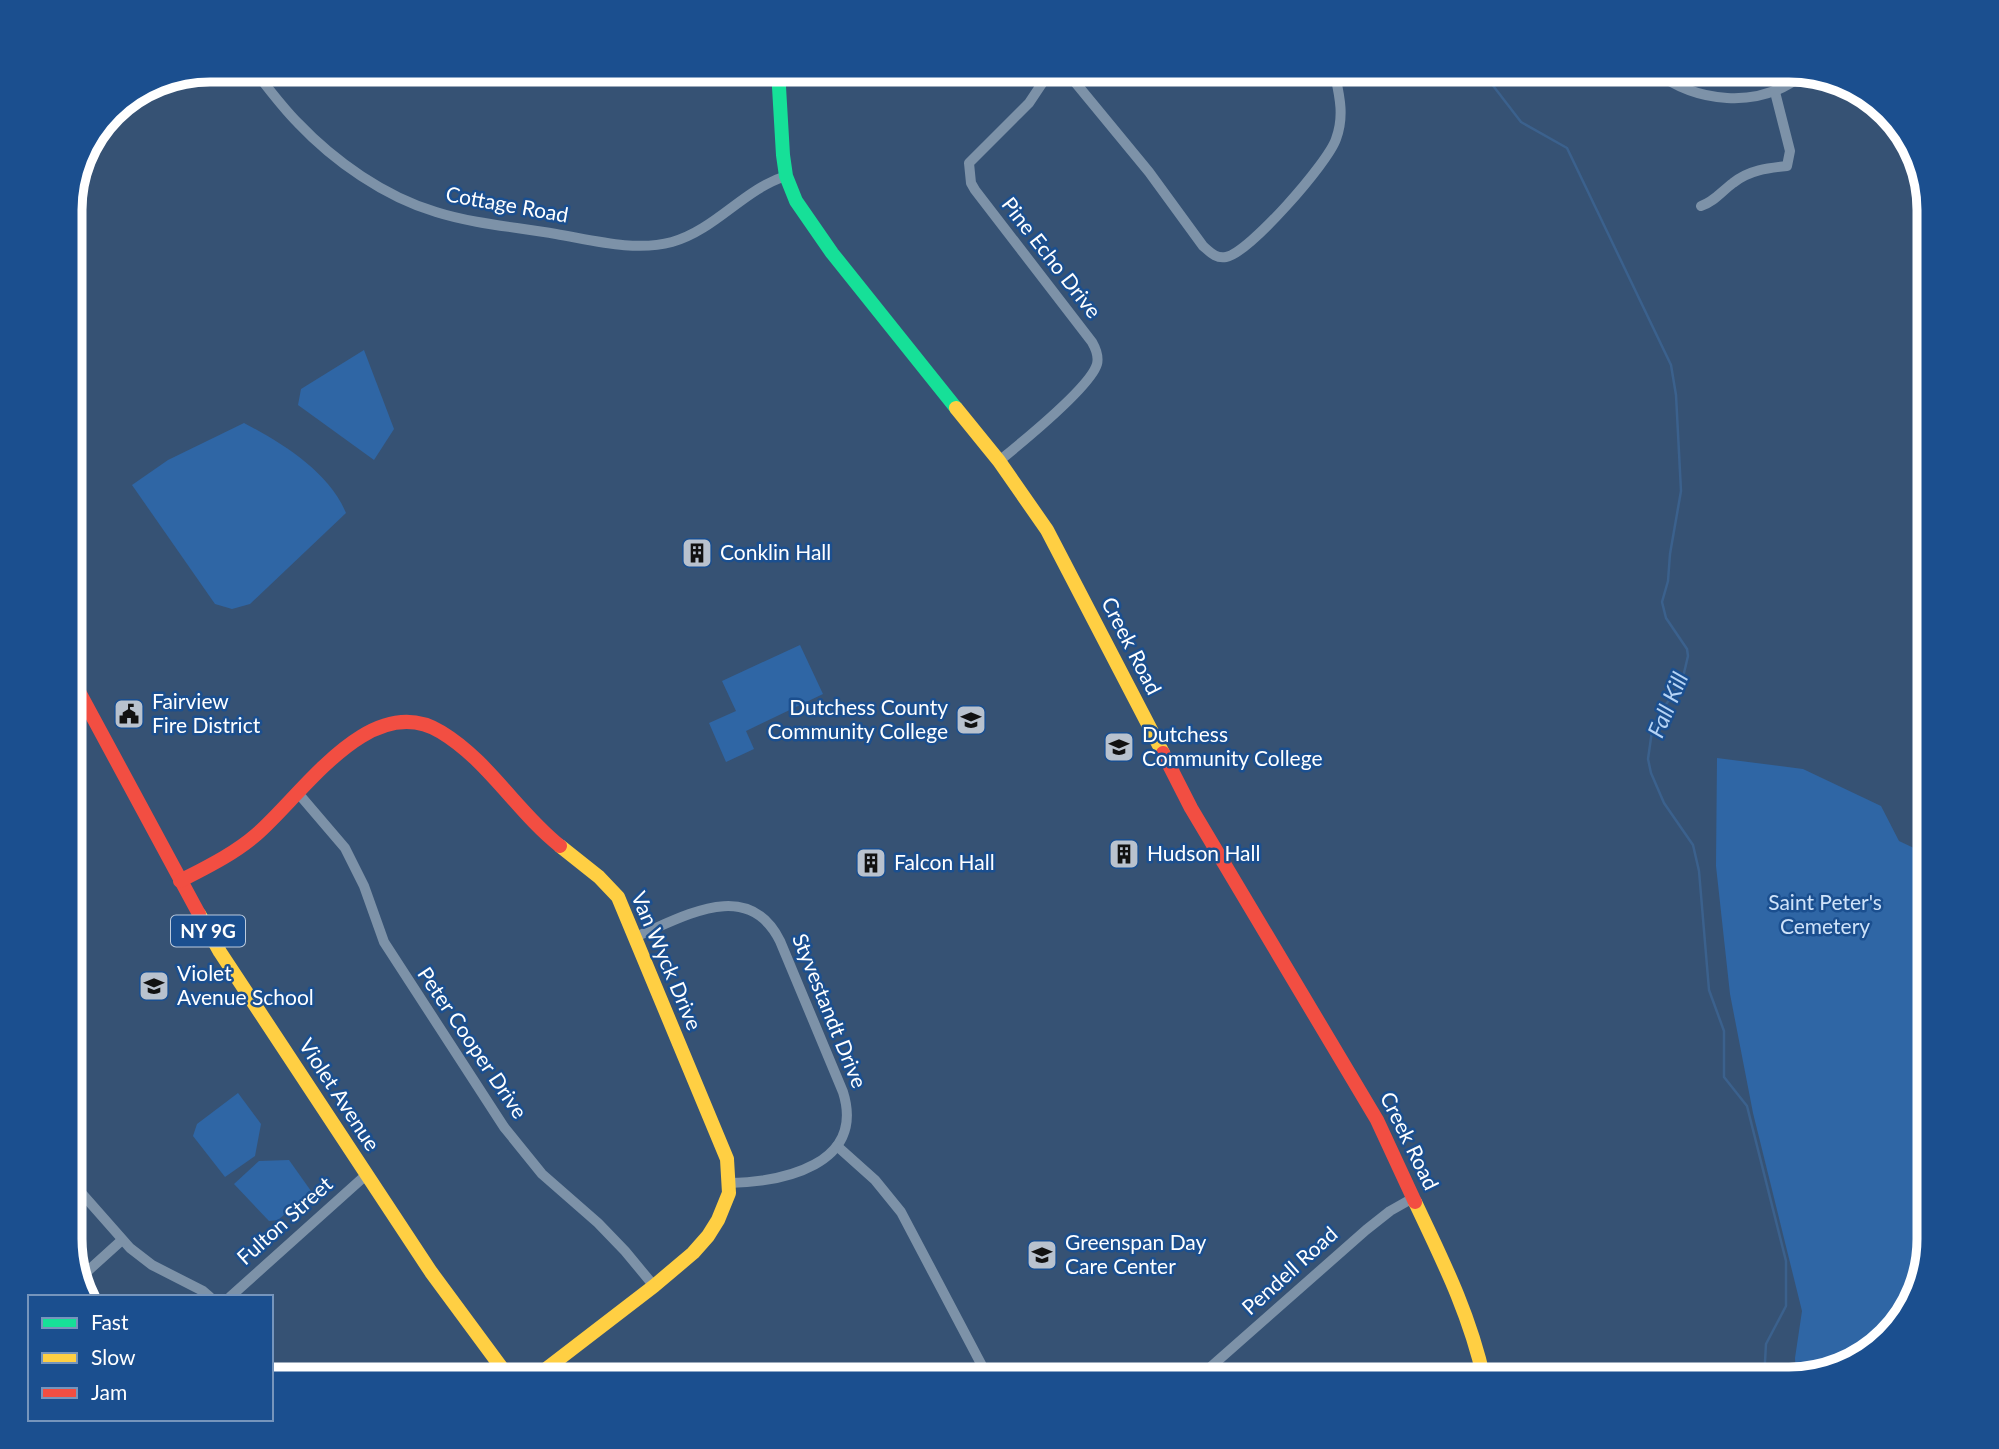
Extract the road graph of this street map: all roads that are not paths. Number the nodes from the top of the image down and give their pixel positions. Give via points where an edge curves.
1 (1043, 82) edge
2 (1075, 82) edge
3 (1337, 82) edge
4 (1670, 82) edge
5 (1788, 82) edge
6 (265, 83) edge
7 (779, 83) edge
8 (1776, 92) junction
9 (786, 176) junction
10 (1701, 206) dead end
11 (999, 461) junction
12 (83, 700) edge
13 (298, 793) junction
14 (180, 881) junction
15 (635, 937) junction
16 (837, 1146) junction
17 (366, 1175) junction
18 (729, 1183) junction
19 (83, 1195) edge
20 (1413, 1198) junction
21 (122, 1240) junction
22 (87, 1271) edge
23 (654, 1286) junction
24 (208, 1295) edge
25 (232, 1295) edge
26 (501, 1367) edge
27 (549, 1367) edge
28 (983, 1367) edge
29 (1211, 1367) edge
30 (1482, 1367) edge

1 - 11 street, Pine Echo Drive via 1030,103 968,169 975,190 1093,342 1098,357 1090,377
2 - 3 street via 1203,246 1223,258 1239,250 1316,172 1336,139 1342,104
4 - 8 street via 1728,99
5 - 8 street
6 - 9 street, Cottage Road via 296,121 333,154 395,195 452,217 609,242 662,244 698,231
7 - 9 street, Creek Road
8 - 10 street via 1790,151 1787,166 1752,172
9 - 11 street, Creek Road via 796,201 823,240
11 - 20 street, Creek Road via 1047,530 1185,797 1362,1093
12 - 14 street, Violet Avenue / NY 9G
13 - 14 street, Van Wyck Drive via 237,849
13 - 15 street, Van Wyck Drive via 367,731 405,720 439,729 472,756 537,826 610,887
13 - 23 street, Peter Cooper Drive via 345,848 384,942 504,1127 542,1174 598,1223
14 - 17 street, Violet Avenue / NY 9G via 220,952
15 - 16 street, Styvestandt Drive via 720,905 744,908 767,921 780,941 846,1101 847,1118
15 - 18 street, Van Wyck Drive via 727,1159
16 - 18 street via 825,1160 796,1173 757,1183
16 - 28 street via 875,1180 901,1212
17 - 25 street, Fulton Street
17 - 26 street, Violet Avenue / NY 9G
18 - 23 street, Van Wyck Drive via 729,1193 709,1236
19 - 21 street
20 - 29 street, Pendell Road via 1352,1242
20 - 30 street, Creek Road via 1461,1300
21 - 22 street
21 - 24 street via 152,1265
23 - 27 street, Van Wyck Drive

